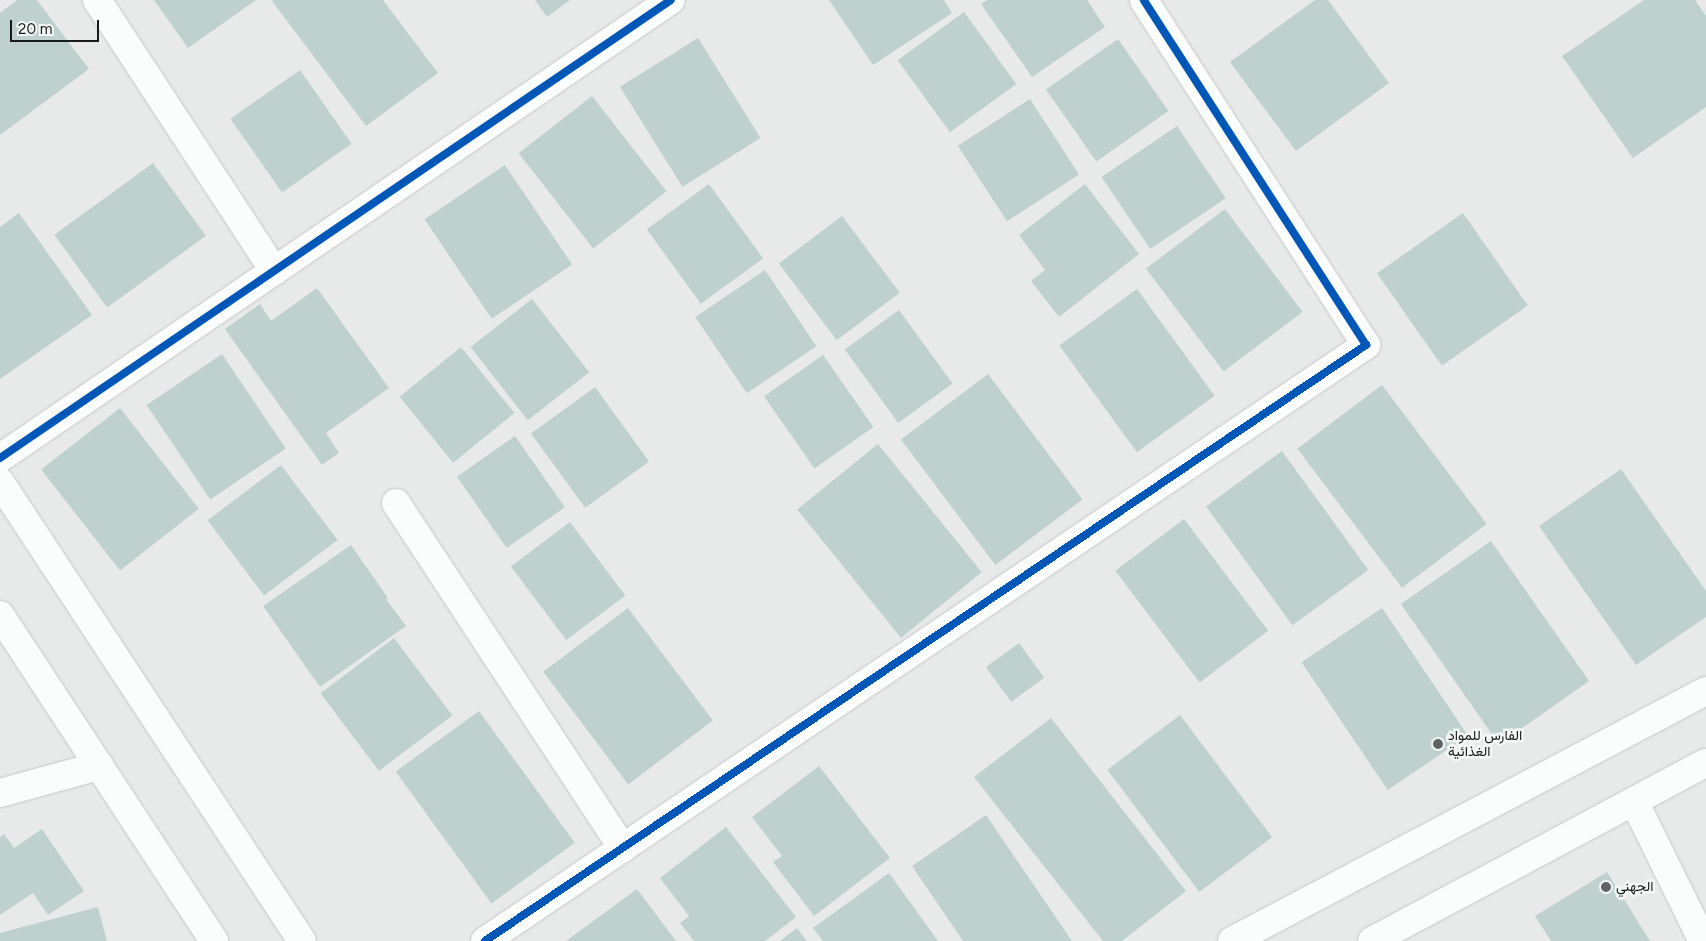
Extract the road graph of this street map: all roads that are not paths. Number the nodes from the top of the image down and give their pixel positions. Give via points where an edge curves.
1 (97, 0) edge
2 (671, 0) edge
3 (1144, 0) edge
4 (274, 271) junction
5 (0, 458) edge
6 (0, 482) edge
7 (396, 503) dead end
8 (0, 615) edge
9 (1706, 692) edge
10 (1706, 763) edge
11 (99, 766) junction
12 (0, 793) edge
13 (1634, 801) junction
14 (623, 848) junction
15 (214, 941) edge
16 (302, 941) edge
17 (485, 941) edge
18 (1232, 941) edge
19 (1372, 941) edge
20 (1703, 941) edge

1 - 4 street
2 - 4 street
3 - 14 street via 1366,346
4 - 5 street
6 - 16 street
7 - 14 street
8 - 11 street
9 - 18 street
10 - 13 street
11 - 12 street
11 - 15 street
13 - 19 street
13 - 20 street
14 - 17 street

